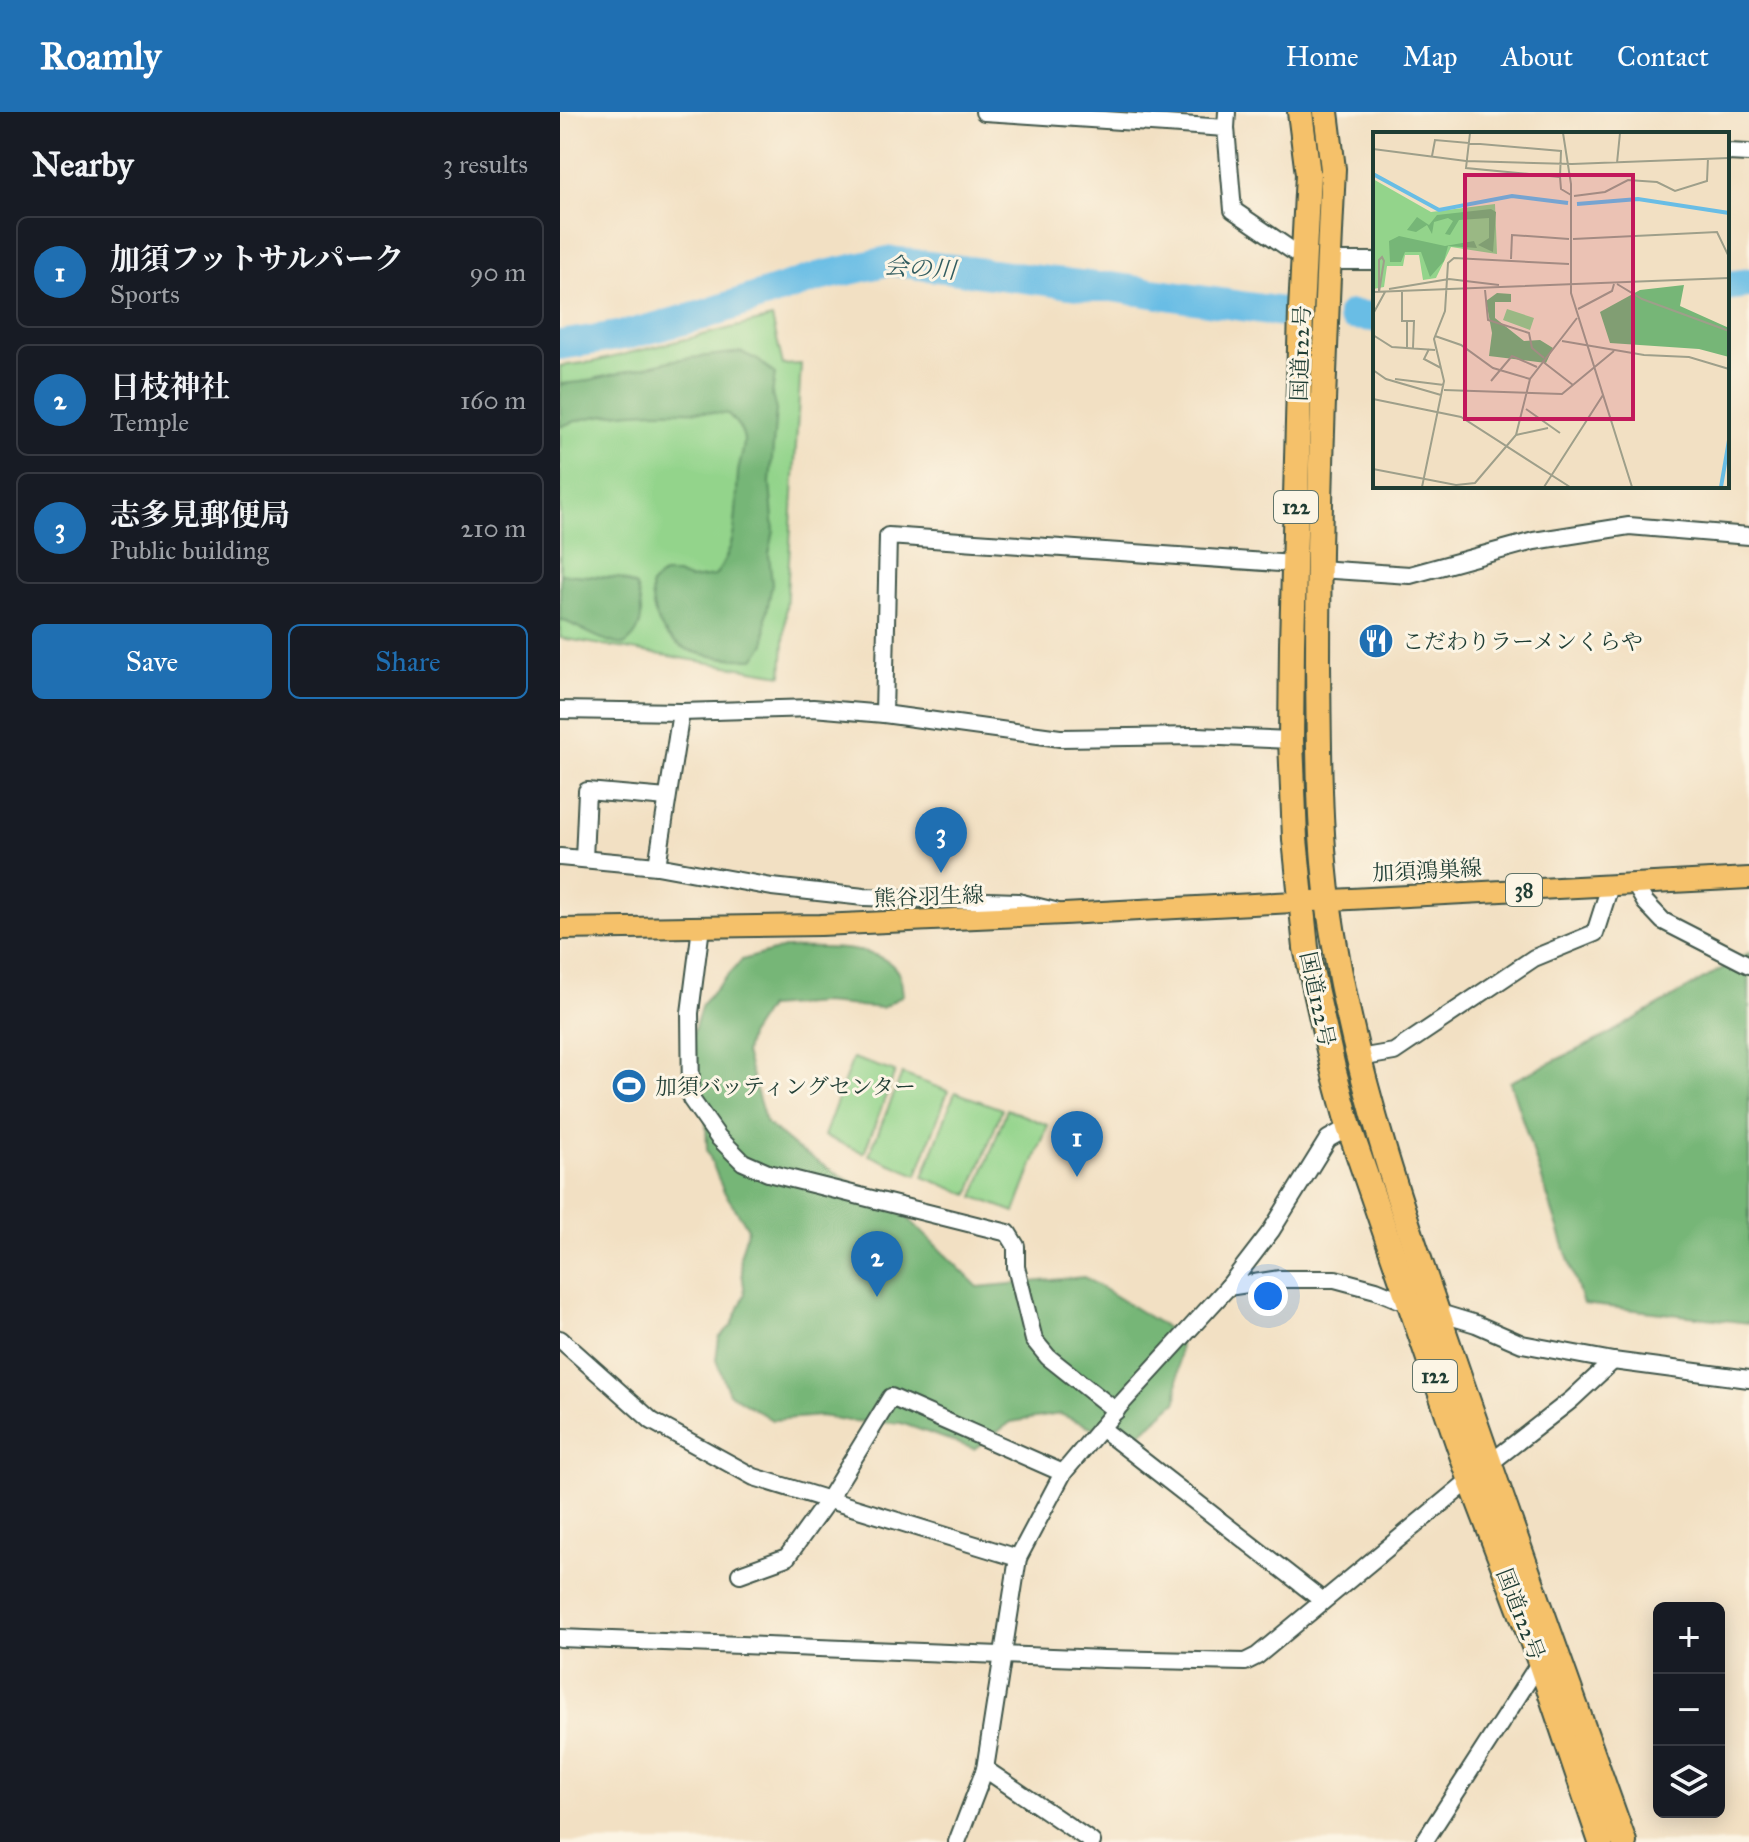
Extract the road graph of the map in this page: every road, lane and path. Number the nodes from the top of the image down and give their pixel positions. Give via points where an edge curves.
1 (984, 112) edge
2 (1300, 112) edge
3 (1326, 112) edge
4 (1226, 120) edge
5 (1729, 152) edge
6 (1749, 153) edge
7 (1303, 258) junction
8 (1329, 261) junction
9 (1373, 261) edge
10 (1749, 536) edge
11 (1306, 567) junction
12 (560, 710) edge
13 (681, 712) junction
14 (884, 714) junction
15 (1291, 740) junction
16 (667, 798) junction
17 (560, 857) edge
18 (584, 859) junction
19 (657, 866) junction
20 (1749, 878) edge
21 (1635, 885) junction
22 (1610, 886) junction
23 (1329, 900) junction
24 (1300, 902) junction
25 (1064, 914) junction
26 (701, 927) junction
27 (560, 929) edge
28 (1749, 965) edge
29 (1359, 1058) junction
30 (1349, 1127) junction
31 (1228, 1287) junction
32 (1410, 1304) junction
33 (1436, 1310) junction
34 (560, 1339) edge
35 (1613, 1361) junction
36 (1749, 1379) edge
37 (1116, 1411) junction
38 (1101, 1428) junction
39 (1489, 1464) junction
40 (1063, 1473) junction
41 (1471, 1481) junction
42 (828, 1500) junction
43 (1018, 1558) junction
44 (740, 1574) dead end
45 (1323, 1601) junction
46 (560, 1638) edge
47 (1003, 1654) junction
48 (1540, 1662) junction
49 (985, 1769) junction
50 (957, 1842) edge
51 (1092, 1842) edge
52 (1424, 1842) edge
53 (1601, 1842) edge
54 (1624, 1842) edge

1 - 4 street
2 - 7 highway, 国道122号 / 122 via 1308,174
3 - 8 highway, 国道122号 / 122 via 1333,169
4 - 7 street via 1233,210
5 - 6 street
7 - 11 highway, 国道122号 / 122
8 - 9 street
8 - 11 highway, 国道122号 / 122
10 - 11 street via 1629,526 1534,541 1410,575
11 - 14 street via 888,536
11 - 15 highway, 国道122号 / 122
11 - 23 highway, 国道122号 / 122
12 - 13 street
13 - 14 street via 813,708
13 - 16 street
14 - 15 street via 1060,738
15 - 24 highway, 国道122号 / 122
16 - 18 street via 587,791
16 - 19 street
17 - 18 street
18 - 19 street
19 - 25 street via 772,887 864,897 1033,903
20 - 21 main road, 加須鴻巣線 / 38
21 - 22 main road, 加須鴻巣線 / 38
21 - 28 street via 1663,921
22 - 23 main road, 加須鴻巣線 / 38
22 - 29 street via 1595,933 1534,958 1394,1052
23 - 24 main road, 加須鴻巣線 / 38
23 - 29 highway, 国道122号 / 122
24 - 25 main road, 熊谷羽生線
24 - 30 highway, 国道122号 / 122 via 1318,1005
25 - 26 main road, 熊谷羽生線
26 - 27 main road, 熊谷羽生線
26 - 37 street via 690,1013 691,1099 718,1137 743,1162 768,1173 1008,1233 1016,1246 1034,1340
29 - 33 highway, 国道122号 / 122
30 - 31 street via 1328,1139 1271,1231
30 - 32 highway, 国道122号 / 122
31 - 32 street via 1280,1279 1335,1279
31 - 37 street
32 - 33 street
32 - 41 highway, 国道122号 / 122
33 - 35 street via 1522,1344
33 - 39 highway, 国道122号 / 122
34 - 42 street via 652,1421 754,1477
35 - 36 street
35 - 39 street
37 - 38 street
38 - 40 street
38 - 45 street
39 - 41 street
39 - 54 highway, 国道122号 / 122
40 - 42 street via 891,1397
40 - 43 street
41 - 45 street
41 - 48 highway, 国道122号 / 122
42 - 43 street
42 - 44 street via 787,1557
43 - 47 street
45 - 47 street via 1245,1662
46 - 47 street
47 - 49 street
48 - 52 street
48 - 53 highway, 国道122号 / 122
49 - 50 street
49 - 51 street

